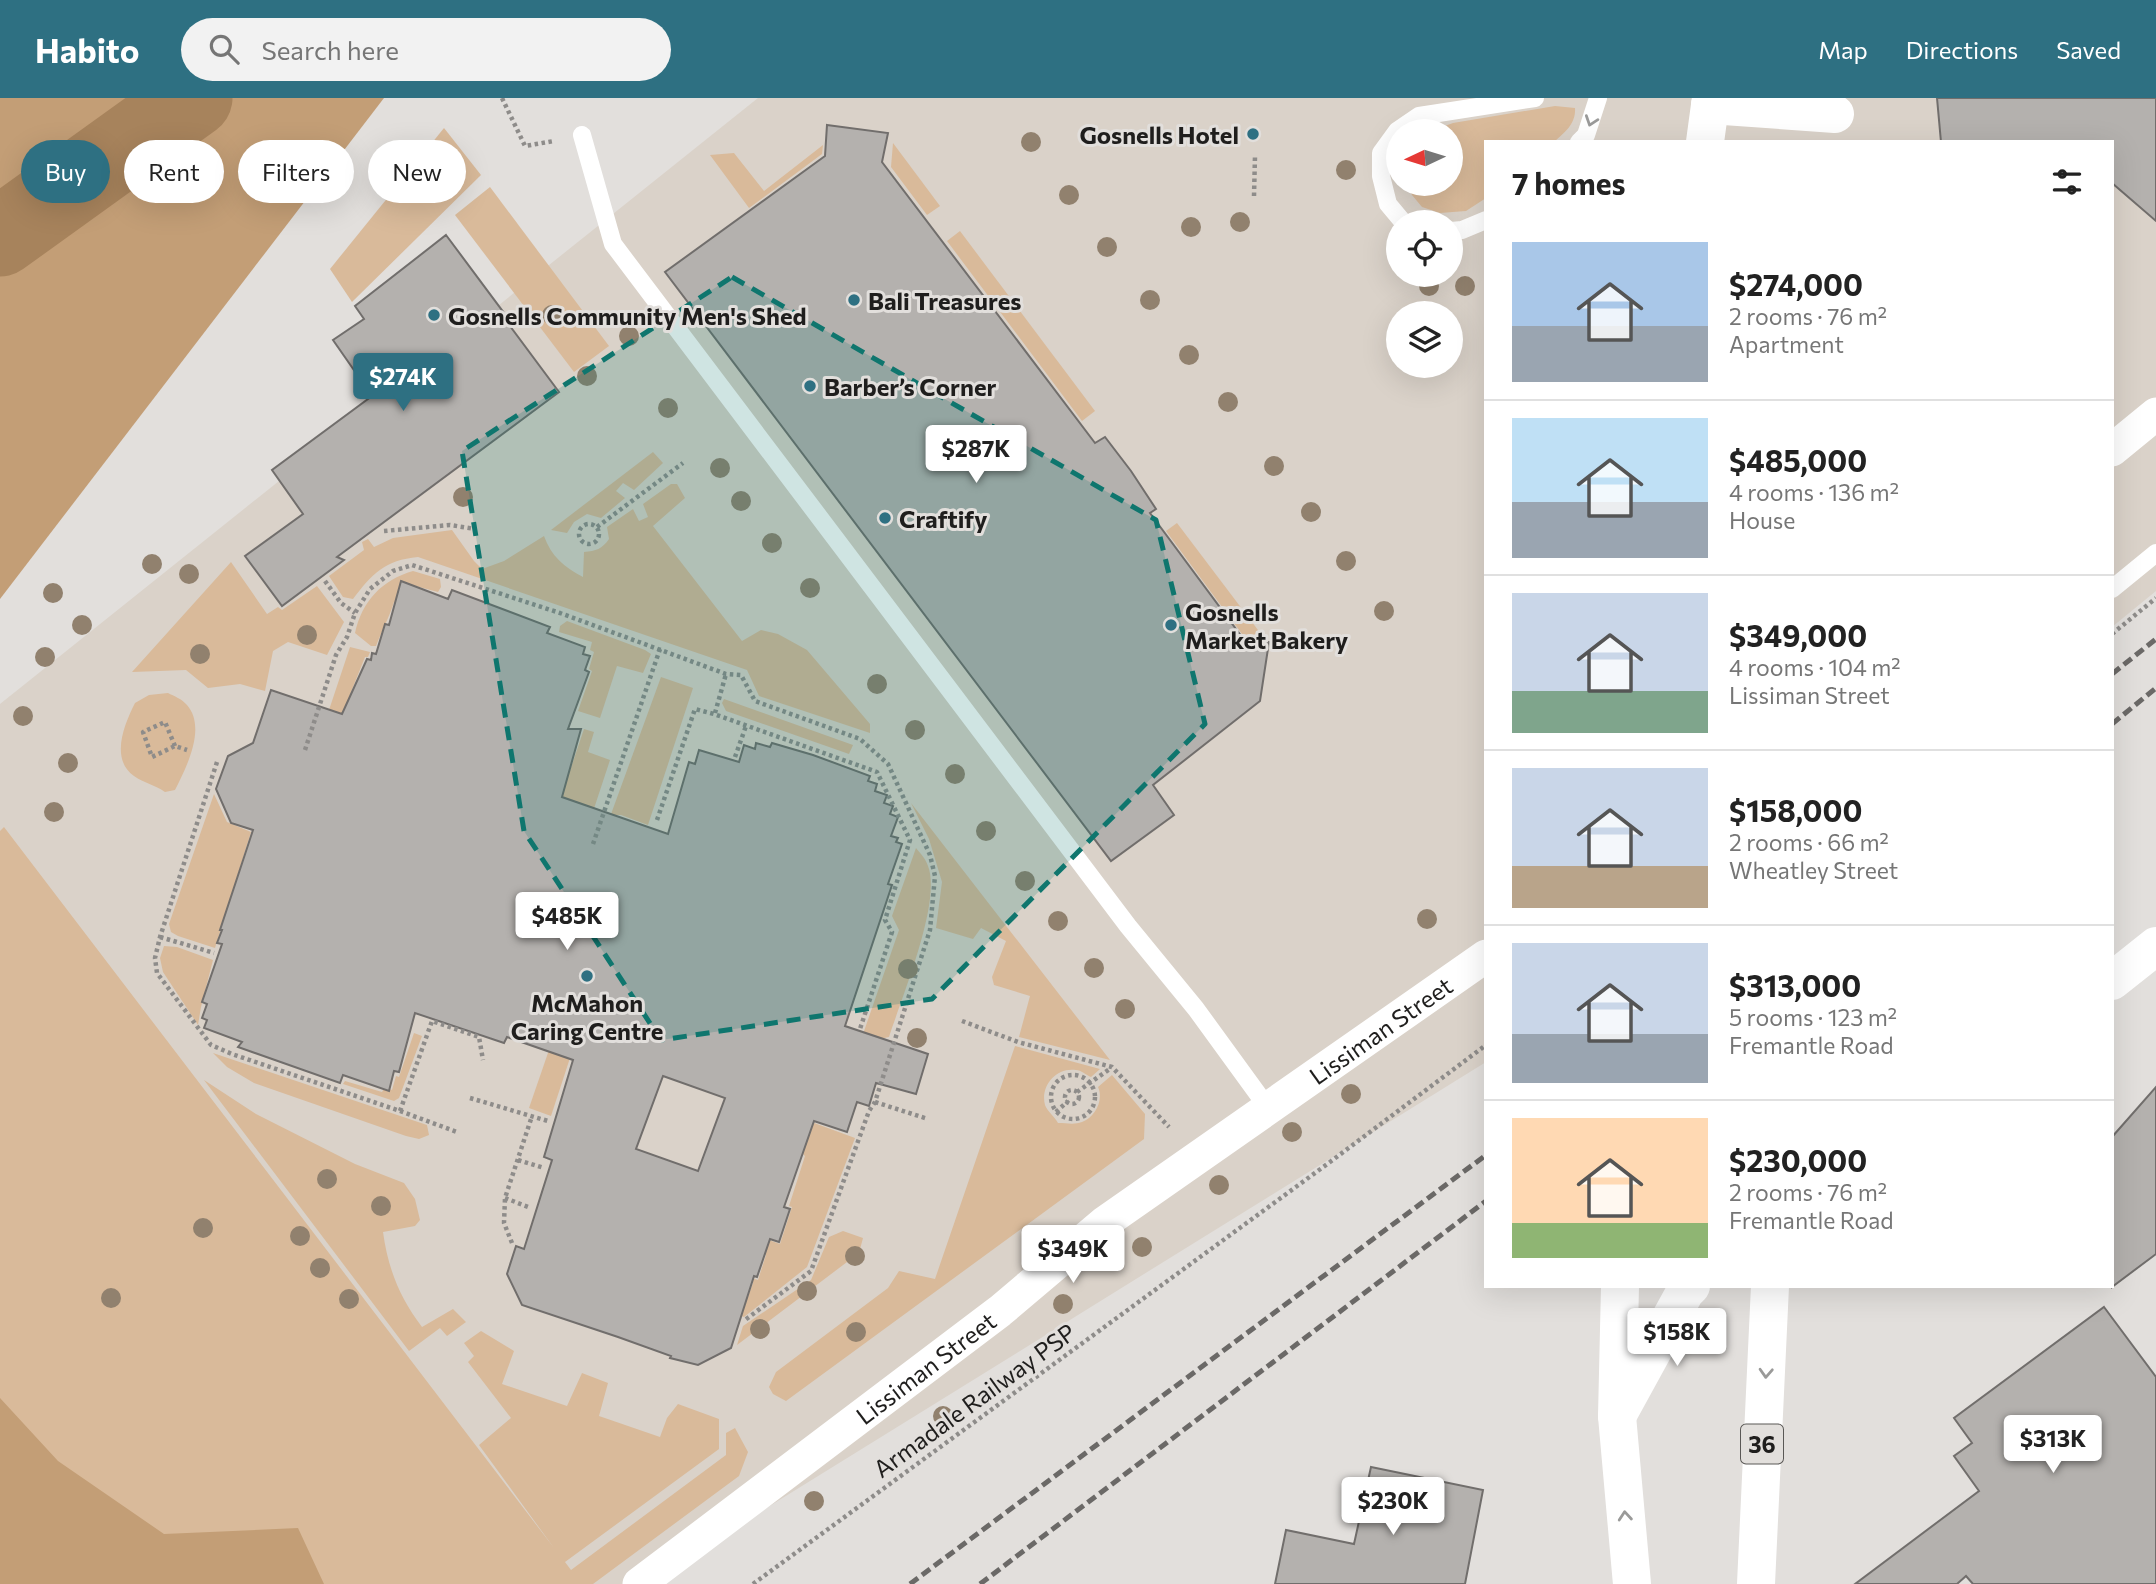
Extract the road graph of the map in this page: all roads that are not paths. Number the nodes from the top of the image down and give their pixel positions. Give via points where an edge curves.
1 (1535, 98) edge
2 (1598, 98) edge
3 (1710, 101) edge
4 (1835, 118) edge
5 (582, 135) road end
6 (1581, 140) edge
7 (1705, 140) edge
8 (1393, 210) edge
9 (1484, 221) edge
10 (1463, 230) edge
11 (2156, 414) edge
12 (2114, 448) edge
13 (2156, 553) edge
14 (2114, 587) edge
15 (2156, 946) edge
16 (1484, 957) edge
17 (2114, 979) edge
18 (1268, 1108) junction
19 (1620, 1288) edge
20 (1689, 1288) edge
21 (1772, 1292) edge
22 (1616, 1416) junction
23 (639, 1584) edge
24 (1632, 1584) edge
25 (1756, 1584) edge

1 - 8 lane via 1419,116 1397,131 1381,153 1381,176
2 -> 6 lane
3 - 4 main road
3 - 7 main road
5 - 18 lane via 613,244
9 - 10 lane
11 - 12 street
13 - 14 lane
15 - 17 main road
16 - 18 street, Lissiman Street
18 - 23 street, Lissiman Street via 1104,1223 1000,1311
19 - 22 main road
20 - 22 main road
21 -> 25 main road, 36
24 -> 22 main road

